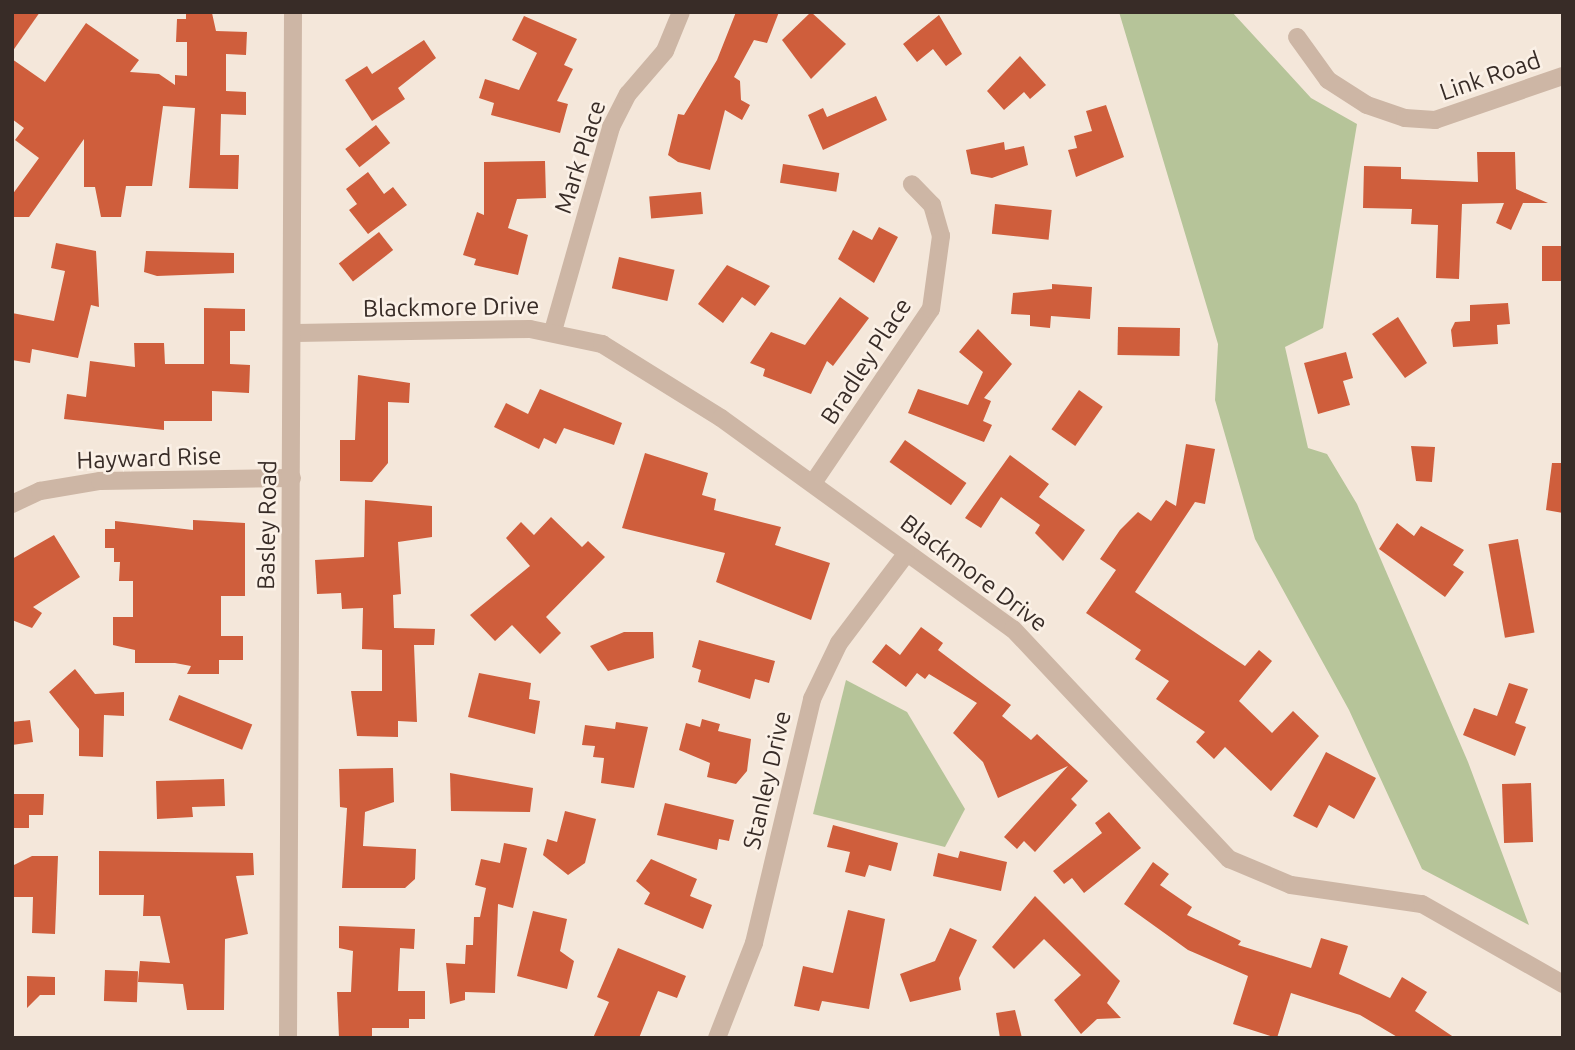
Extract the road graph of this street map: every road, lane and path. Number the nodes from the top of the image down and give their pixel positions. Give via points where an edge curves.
1 (293, 12) edge
2 (681, 12) edge
3 (1297, 37) dead end
4 (1563, 76) edge
5 (912, 184) dead end
6 (553, 331) junction
7 (296, 333) junction
8 (292, 478) junction
9 (813, 483) junction
10 (12, 504) edge
11 (906, 554) junction
12 (1563, 984) edge
13 (288, 1038) edge
14 (717, 1038) edge

1 - 7 street, Basley Road
2 - 6 street, Mark Place via 665,51 628,94 611,127
3 - 4 street, Link Road via 1328,80 1367,105 1405,118 1435,120
5 - 9 street, Bradley Place via 932,205 941,236 931,309
6 - 7 street, Blackmore Drive
6 - 9 street, Blackmore Drive via 631,359
7 - 8 street, Basley Road
8 - 10 street, Hayward Rise via 100,481 40,491
8 - 13 street, Basley Road
9 - 11 street, Blackmore Drive
11 - 12 street, Blackmore Drive via 1040,652 1229,859 1291,885 1422,904
11 - 14 street, Stanley Drive via 839,643 812,699 754,943

